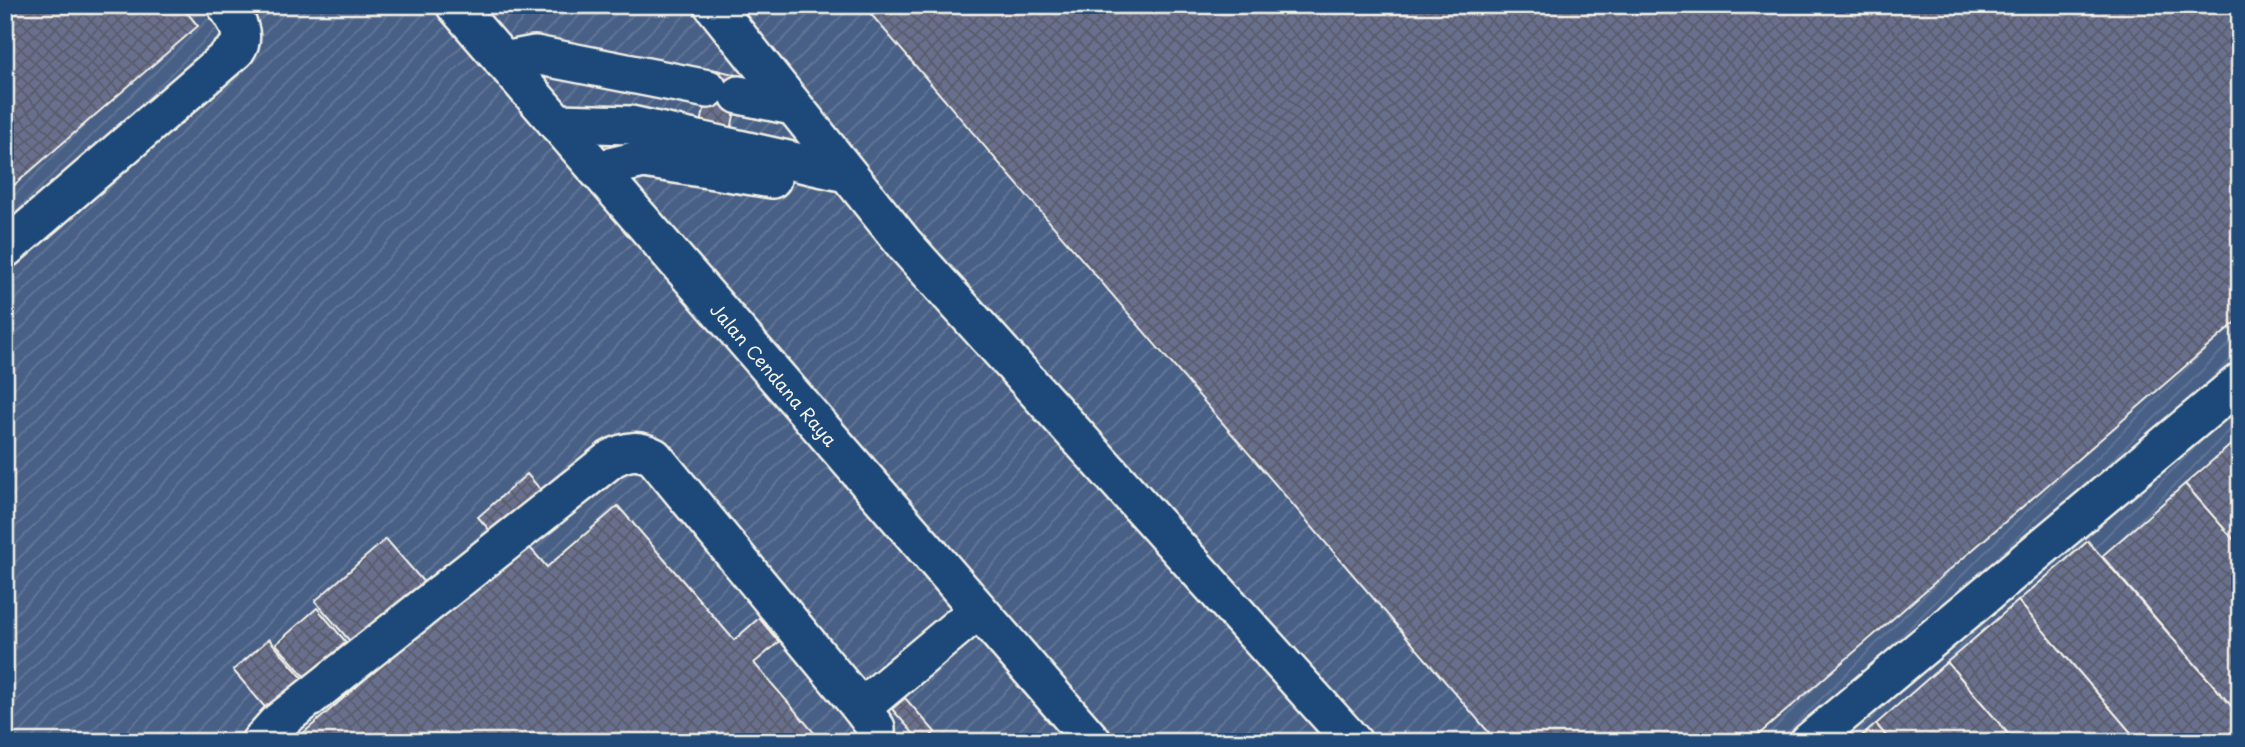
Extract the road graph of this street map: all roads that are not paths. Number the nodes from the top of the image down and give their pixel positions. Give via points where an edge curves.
1 (226, 5) edge
2 (455, 5) edge
3 (713, 5) edge
4 (503, 61) junction
5 (792, 106) junction
6 (557, 123) junction
7 (597, 170) junction
8 (855, 183) junction
9 (5, 249) edge
10 (2240, 382) edge
11 (978, 610) junction
12 (861, 708) junction
13 (260, 742) edge
14 (876, 742) edge
15 (1093, 742) edge
16 (1353, 742) edge
17 (1809, 742) edge

1 - 9 lane via 241,31 242,43 236,50
2 - 4 lane, Jalan Cendana Raya
3 - 5 lane
4 - 5 lane via 535,55
4 - 6 lane, Jalan Cendana Raya
5 - 8 lane
6 - 7 lane, Jalan Cendana Raya
6 - 8 lane via 631,125
7 - 8 lane via 643,159
7 - 11 lane, Jalan Cendana Raya
8 - 16 lane via 905,245
10 - 17 lane
11 - 12 lane
11 - 15 lane, Jalan Cendana Raya
12 - 13 lane via 654,457 632,451 611,459 276,724
12 - 14 lane via 876,728

